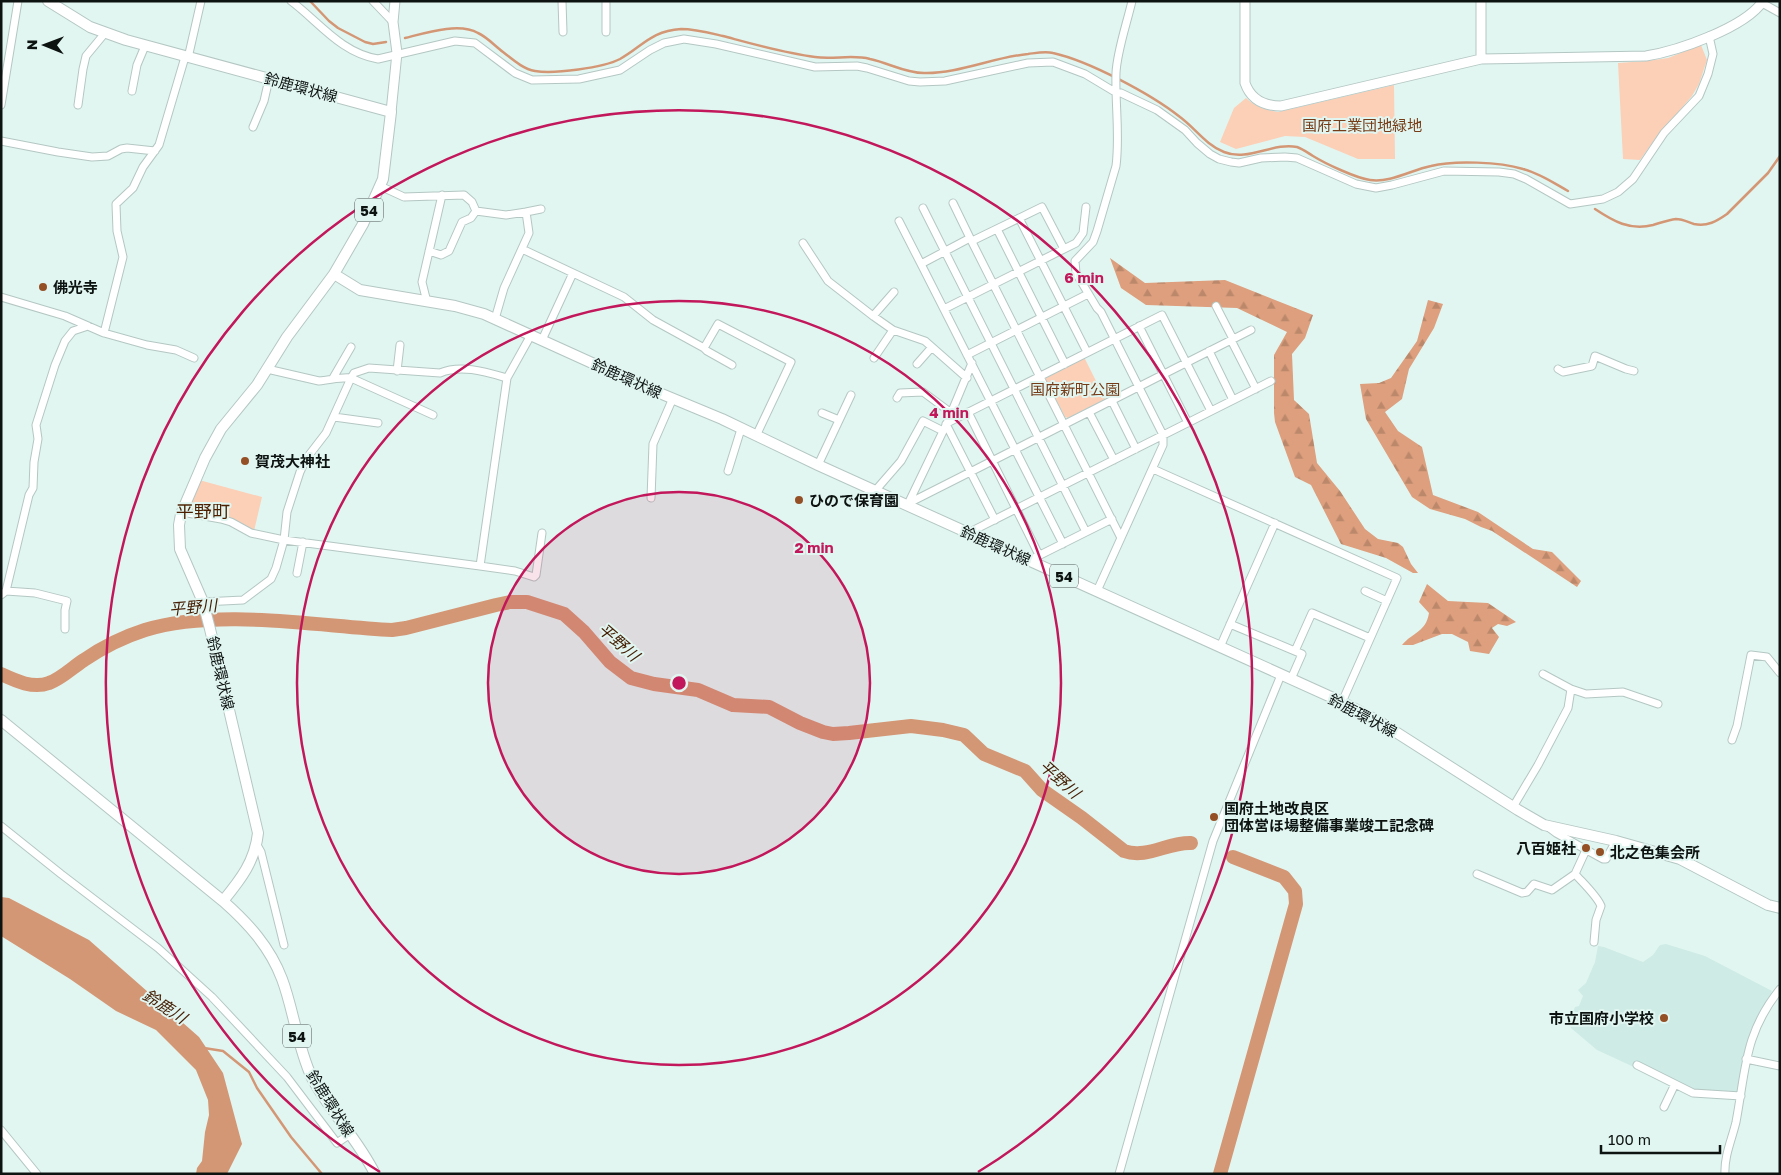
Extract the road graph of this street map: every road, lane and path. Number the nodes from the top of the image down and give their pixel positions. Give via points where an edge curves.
1 (18, 1) edge
2 (48, 1) edge
3 (201, 1) edge
4 (291, 1) edge
5 (374, 1) edge
6 (396, 1) edge
7 (562, 1) edge
8 (606, 1) edge
9 (1132, 1) edge
10 (1245, 1) edge
11 (1481, 1) edge
12 (1765, 4) edge
13 (1780, 13) edge
14 (393, 22) junction
15 (563, 32) dead end
16 (606, 32) dead end
17 (104, 33) junction
18 (1709, 36) junction
19 (145, 46) junction
20 (396, 54) junction
21 (186, 57) junction
22 (1481, 58) junction
23 (269, 79) junction
24 (1116, 89) junction
25 (132, 91) dead end
26 (1, 105) edge
27 (78, 105) dead end
28 (391, 112) junction
29 (253, 127) dead end
30 (1, 141) edge
31 (155, 151) junction
32 (380, 186) junction
33 (442, 195) junction
34 (953, 204) dead end
35 (1086, 207) dead end
36 (923, 208) dead end
37 (540, 209) dead end
38 (476, 212) junction
39 (526, 212) junction
40 (1019, 218) junction
41 (900, 220) dead end
42 (997, 229) junction
43 (971, 240) junction
44 (804, 243) dead end
45 (522, 249) junction
46 (1064, 249) junction
47 (429, 251) junction
48 (944, 252) junction
49 (1041, 260) junction
50 (921, 264) junction
51 (1018, 272) junction
52 (573, 273) junction
53 (334, 274) junction
54 (994, 284) junction
55 (894, 292) dead end
56 (1088, 294) junction
57 (1, 296) edge
58 (967, 298) junction
59 (427, 302) junction
60 (1064, 306) junction
61 (1216, 306) dead end
62 (944, 309) junction
63 (873, 316) junction
64 (1042, 317) junction
65 (495, 319) junction
66 (88, 326) junction
67 (1140, 326) junction
68 (893, 330) junction
69 (1016, 330) junction
70 (1251, 330) dead end
71 (104, 333) junction
72 (531, 335) junction
73 (1114, 338) junction
74 (542, 340) junction
75 (1232, 340) junction
76 (990, 343) junction
77 (400, 345) dead end
78 (351, 347) dead end
79 (932, 347) junction
80 (704, 348) junction
81 (1087, 352) junction
82 (1209, 352) junction
83 (967, 355) junction
84 (194, 358) dead end
85 (874, 358) dead end
86 (972, 363) junction
87 (1186, 363) junction
88 (917, 364) dead end
89 (1065, 364) junction
90 (732, 365) dead end
91 (267, 369) junction
92 (1558, 369) dead end
93 (397, 371) junction
94 (1634, 371) dead end
95 (1164, 374) junction
96 (1040, 376) junction
97 (333, 378) junction
98 (351, 378) junction
99 (507, 378) junction
100 (966, 378) junction
101 (1271, 381) dead end
102 (1139, 387) junction
103 (1256, 388) junction
104 (1013, 389) junction
105 (851, 395) dead end
106 (673, 398) junction
107 (897, 398) dead end
108 (991, 400) junction
109 (1112, 400) junction
110 (1233, 400) junction
111 (1211, 411) junction
112 (950, 412) junction
113 (968, 412) junction
114 (1089, 412) junction
115 (822, 413) dead end
116 (433, 414) dead end
117 (334, 417) junction
118 (839, 420) junction
119 (378, 423) dead end
120 (1188, 423) junction
121 (1064, 424) junction
122 (945, 426) junction
123 (741, 429) junction
124 (1163, 435) junction
125 (756, 436) junction
126 (1037, 438) junction
127 (1015, 449) junction
128 (1136, 449) junction
129 (993, 460) junction
130 (1114, 460) junction
131 (818, 465) junction
132 (1153, 469) junction
133 (728, 471) dead end
134 (971, 472) junction
135 (1089, 473) junction
136 (1062, 486) junction
137 (875, 491) junction
138 (651, 498) dead end
139 (1039, 498) junction
140 (908, 504) junction
141 (1017, 509) junction
142 (182, 512) junction
143 (1112, 519) junction
144 (995, 520) junction
145 (1275, 523) junction
146 (1086, 532) junction
147 (542, 533) dead end
148 (970, 534) junction
149 (1121, 538) junction
150 (284, 540) junction
151 (303, 542) junction
152 (1063, 544) junction
153 (1035, 558) junction
154 (480, 566) junction
155 (297, 573) dead end
156 (1097, 591) junction
157 (1365, 591) dead end
158 (4, 593) edge
159 (1387, 601) junction
160 (203, 602) junction
161 (1230, 624) junction
162 (65, 629) dead end
163 (1370, 638) junction
164 (1220, 647) junction
165 (1295, 651) junction
166 (1780, 673) edge
167 (1542, 674) dead end
168 (1286, 677) junction
169 (1571, 690) junction
170 (1342, 702) junction
171 (1658, 704) dead end
172 (1, 720) edge
173 (1732, 740) dead end
174 (1513, 807) junction
175 (1544, 825) junction
176 (1, 826) edge
177 (1616, 841) junction
178 (257, 845) junction
179 (1586, 850) junction
180 (1477, 874) dead end
181 (1575, 874) junction
182 (223, 900) junction
183 (1780, 908) edge
184 (1594, 942) dead end
185 (284, 945) dead end
186 (1780, 990) edge
187 (1746, 1059) junction
188 (1638, 1065) dead end
189 (1780, 1066) edge
190 (1675, 1084) junction
191 (1741, 1096) junction
192 (1664, 1107) dead end
193 (1, 1130) edge
194 (350, 1134) junction
195 (37, 1174) edge
196 (374, 1174) edge
197 (1120, 1174) edge
198 (1725, 1174) edge

1 - 26 street
2 - 17 main road, 鈴鹿環状線 via 69,16
3 - 21 street
4 - 20 street via 344,45 378,59
5 - 14 street
6 - 14 street
7 - 15 street
8 - 16 street
9 - 24 street via 1116,70
10 - 22 street via 1245,84 1257,100 1269,105 1281,106
11 - 22 street
12 - 13 street
12 - 18 street via 1742,21
14 - 20 street
17 - 19 main road, 鈴鹿環状線
17 - 27 street via 86,56
18 - 22 street via 1665,53 1646,56
18 - 24 street via 1714,54 1699,96 1664,134 1634,179 1618,192 1603,198 1570,204 1526,178 1499,172 1444,171 1376,188 1356,184 1297,158 1230,162 1210,154 1157,110
19 - 21 main road, 鈴鹿環状線
19 - 25 street
20 - 24 street via 464,40 475,43 523,77 532,80 579,79 620,70 664,43 684,39 815,67 857,66 920,82 945,81 1028,62 1052,62
20 - 28 street
21 - 23 main road, 鈴鹿環状線
21 - 31 street
23 - 28 main road, 鈴鹿環状線
23 - 29 street
24 - 56 street via 1116,166 1093,242 1075,261 1076,273
28 - 32 main road, 鈴鹿環状線 / 54 via 385,170
30 - 31 street via 92,156 108,156 127,148
31 - 71 street via 133,188 116,204 117,231 123,257
32 - 33 street via 404,197
32 - 53 main road, 鈴鹿環状線 / 54 via 363,224
33 - 38 street via 464,195
33 - 47 street
34 - 43 street
35 - 46 street via 1080,238
36 - 48 street
37 - 39 street
38 - 39 street via 506,215
38 - 47 street via 462,222 449,251 441,255
39 - 45 street via 529,233
40 - 42 street
40 - 46 street via 1042,207
40 - 49 street
41 - 50 street
42 - 43 street
42 - 51 street
43 - 48 street
43 - 54 street
44 - 63 street via 828,281
45 - 52 street
45 - 65 street via 504,288
46 - 49 street
47 - 59 street via 422,283
48 - 50 street
48 - 58 street
49 - 51 street
49 - 60 street
50 - 62 street
51 - 54 street
51 - 64 street
52 - 74 street
52 - 80 street via 624,297 653,320
53 - 59 main road, 鈴鹿環状線 / 54 via 360,290
53 - 91 main road, 鈴鹿環状線 / 54
54 - 58 street
54 - 69 street
55 - 63 street
56 - 60 street
56 - 73 street
57 - 66 street
58 - 62 street
58 - 76 street
59 - 65 main road, 鈴鹿環状線 / 54 via 464,308
60 - 64 street
60 - 81 street
61 - 75 street
62 - 83 street
63 - 68 street
64 - 69 street
64 - 89 street
65 - 72 main road, 鈴鹿環状線 / 54
66 - 71 street
66 - 158 street via 73,331 65,341 44,397 36,425 38,439 33,488
67 - 73 street
67 - 87 street via 1162,315
67 - 95 street
68 - 79 street via 918,337
68 - 85 street
69 - 76 street
69 - 96 street
70 - 75 street
71 - 84 street via 176,350
72 - 74 main road, 鈴鹿環状線 / 54
72 - 99 street
73 - 81 street
73 - 102 street
74 - 106 main road, 鈴鹿環状線 / 54
75 - 82 street
75 - 103 street
76 - 83 street
76 - 104 street
77 - 93 street
78 - 97 street
79 - 88 street
79 - 100 street
80 - 90 street
80 - 125 street via 718,324 791,362
81 - 89 street
82 - 87 street
82 - 110 street
83 - 86 street
86 - 100 street
86 - 108 street
87 - 95 street
87 - 111 street
89 - 96 street
91 - 97 street via 320,381
91 - 142 main road, 鈴鹿環状線 / 54 via 221,429
92 - 94 street via 1562,372 1592,366 1595,356
93 - 98 street via 370,368 354,372
93 - 99 street via 440,373 462,369
95 - 102 street
95 - 120 street
96 - 104 street
96 - 121 street
97 - 98 street
98 - 116 street
98 - 117 street
99 - 154 street
100 - 112 street
101 - 103 street
102 - 109 street
102 - 124 street
103 - 110 street
104 - 108 street
104 - 126 street
105 - 118 street
106 - 123 main road, 鈴鹿環状線 / 54
106 - 138 street via 653,444
107 - 112 street via 900,393 923,392
108 - 113 street
108 - 127 street
109 - 114 street
109 - 128 street
110 - 111 street
111 - 120 street
112 - 122 street
113 - 122 street
113 - 129 street
114 - 121 street
114 - 130 street
115 - 118 street
117 - 119 street
117 - 150 street via 300,472 287,512
118 - 131 street
120 - 124 street
121 - 126 street
121 - 135 street
122 - 134 street
122 - 137 street via 923,422 901,461
122 - 140 street
123 - 125 main road, 鈴鹿環状線 / 54
123 - 133 street
124 - 128 street
124 - 132 street via 1163,445
125 - 131 main road, 鈴鹿環状線 / 54
126 - 127 street
126 - 136 street
127 - 129 street
127 - 139 street
128 - 130 street
129 - 134 street
129 - 141 street
130 - 135 street
131 - 137 main road, 鈴鹿環状線 / 54
132 - 145 street
132 - 149 street
134 - 140 street
134 - 144 street
135 - 136 street
135 - 143 street
136 - 139 street
136 - 146 street
137 - 140 main road, 鈴鹿環状線 / 54
139 - 141 street
139 - 152 street
140 - 148 main road, 鈴鹿環状線 / 54
141 - 144 street
141 - 153 street
142 - 150 street via 221,519 251,533
142 - 160 main road, 鈴鹿環状線 / 54 via 180,550
143 - 146 street
143 - 149 street
144 - 148 street
145 - 159 street via 1397,578
145 - 161 street
146 - 152 street
147 - 154 street via 534,577
148 - 153 main road, 鈴鹿環状線 / 54
149 - 156 street
150 - 151 street
150 - 160 street via 271,579 243,600
151 - 154 street
151 - 155 street
152 - 153 street
153 - 156 main road, 鈴鹿環状線 / 54
156 - 164 main road, 鈴鹿環状線 / 54
157 - 159 street
158 - 162 street via 35,593 66,601
159 - 163 street
160 - 178 main road, 鈴鹿環状線 / 54 via 258,833
161 - 164 street
161 - 165 street
163 - 165 street via 1312,613
163 - 170 street
164 - 168 main road, 鈴鹿環状線 / 54
165 - 168 street via 1302,654
166 - 173 street via 1767,657 1751,655
167 - 169 street
168 - 170 main road, 鈴鹿環状線 / 54
168 - 197 street via 1213,841
169 - 171 street via 1586,694 1623,692
169 - 174 street via 1568,708
170 - 174 main road, 鈴鹿環状線 / 54 via 1380,722
172 - 182 main road, 鈴鹿環状線 / 54
174 - 175 main road, 鈴鹿環状線 / 54
175 - 177 main road, 鈴鹿環状線 / 54
175 - 179 street
176 - 194 street via 158,948 212,997 287,1077 337,1143
177 - 179 street via 1606,859
177 - 183 main road, 鈴鹿環状線 / 54 via 1680,859 1768,905
178 - 182 main road, 鈴鹿環状線 / 54 via 249,866
178 - 185 street
179 - 181 street
180 - 181 street via 1522,893 1534,884 1552,890
181 - 184 street via 1601,906
182 - 194 main road, 鈴鹿環状線 / 54 via 252,929 272,956 283,981 310,1072
186 - 187 street via 1760,1019
187 - 189 street
187 - 191 street
188 - 190 street
190 - 191 street via 1693,1093
190 - 192 street
191 - 198 street
193 - 195 street
194 - 196 main road, 鈴鹿環状線 / 54

